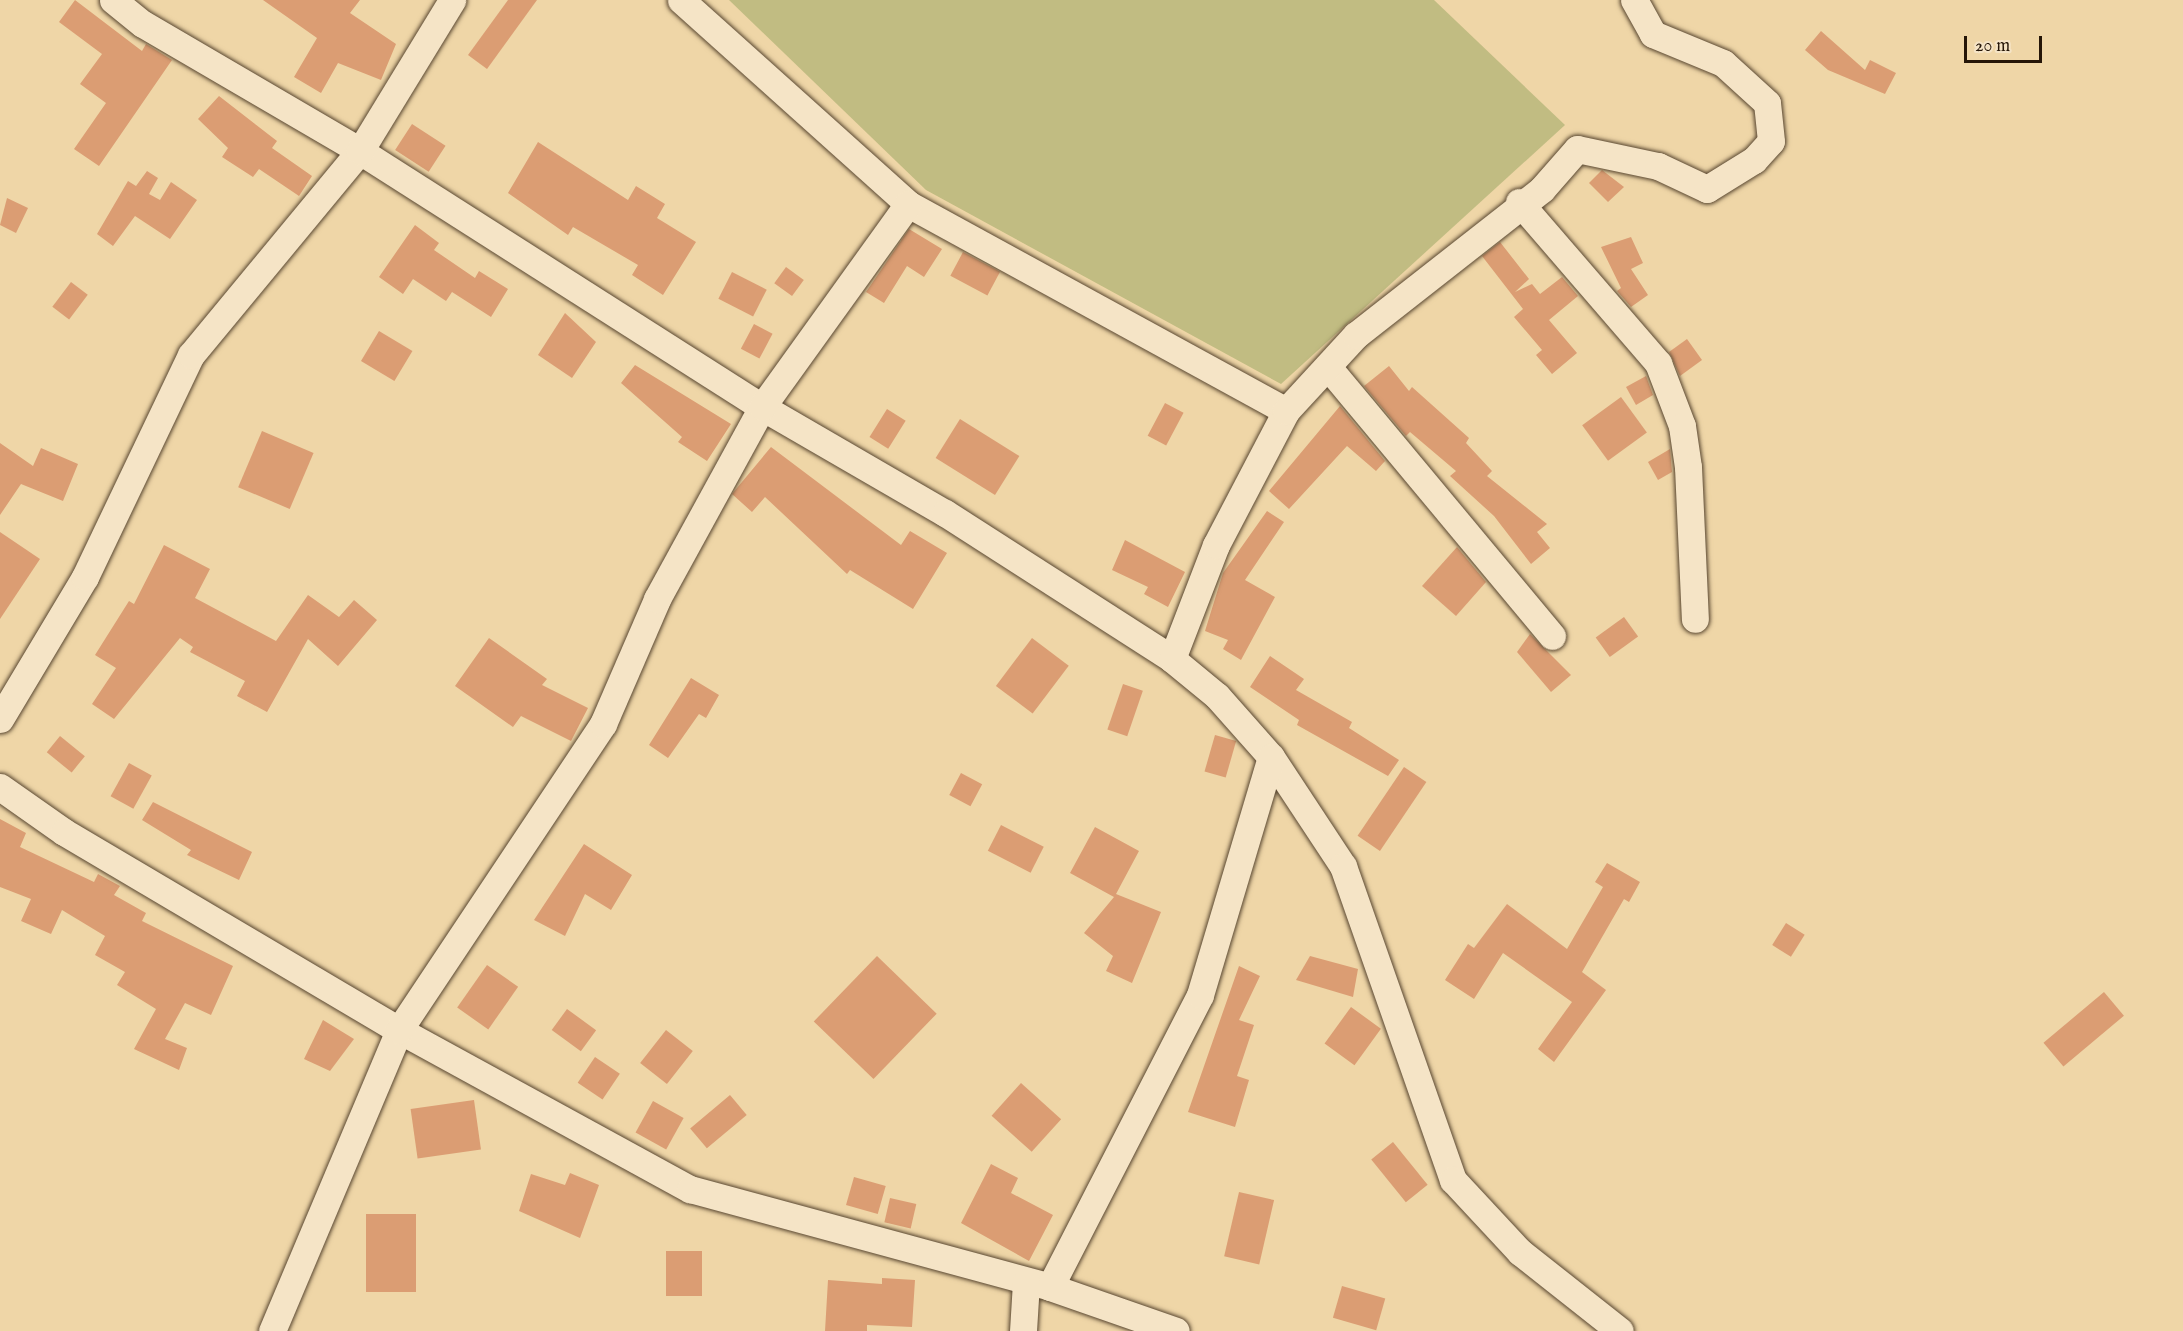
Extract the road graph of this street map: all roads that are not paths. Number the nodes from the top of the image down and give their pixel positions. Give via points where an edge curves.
1 (113, 0) edge
2 (452, 0) edge
3 (681, 0) edge
4 (1634, 0) edge
5 (360, 151) junction
6 (1519, 202) junction
7 (908, 204) junction
8 (1328, 367) junction
9 (762, 407) junction
10 (1286, 411) junction
11 (1695, 619) dead end
12 (1552, 636) dead end
13 (1172, 659) junction
14 (0, 719) edge
15 (1271, 757) junction
16 (0, 787) edge
17 (399, 1030) junction
18 (1038, 1285) junction
19 (272, 1331) edge
20 (1023, 1331) edge
21 (1176, 1331) edge
22 (1620, 1331) edge

1 - 5 street via 143,24
2 - 5 street
3 - 7 street
4 - 6 street via 1653,34 1723,63 1767,103 1771,141 1754,160 1707,189 1658,166 1576,149 1542,189
5 - 9 street
5 - 14 street via 191,355 85,577
6 - 8 street via 1356,335
6 - 11 street via 1658,363 1682,426 1688,467
7 - 9 street
7 - 10 street
8 - 10 street
8 - 12 street
9 - 13 street via 945,513
9 - 17 street via 657,599 603,724
10 - 13 street via 1216,545
13 - 15 street via 1217,696
15 - 18 street via 1200,995
15 - 22 street via 1344,866 1453,1180 1520,1252
16 - 17 street via 64,832
17 - 18 street via 690,1189
17 - 19 street
18 - 20 street
18 - 21 street

